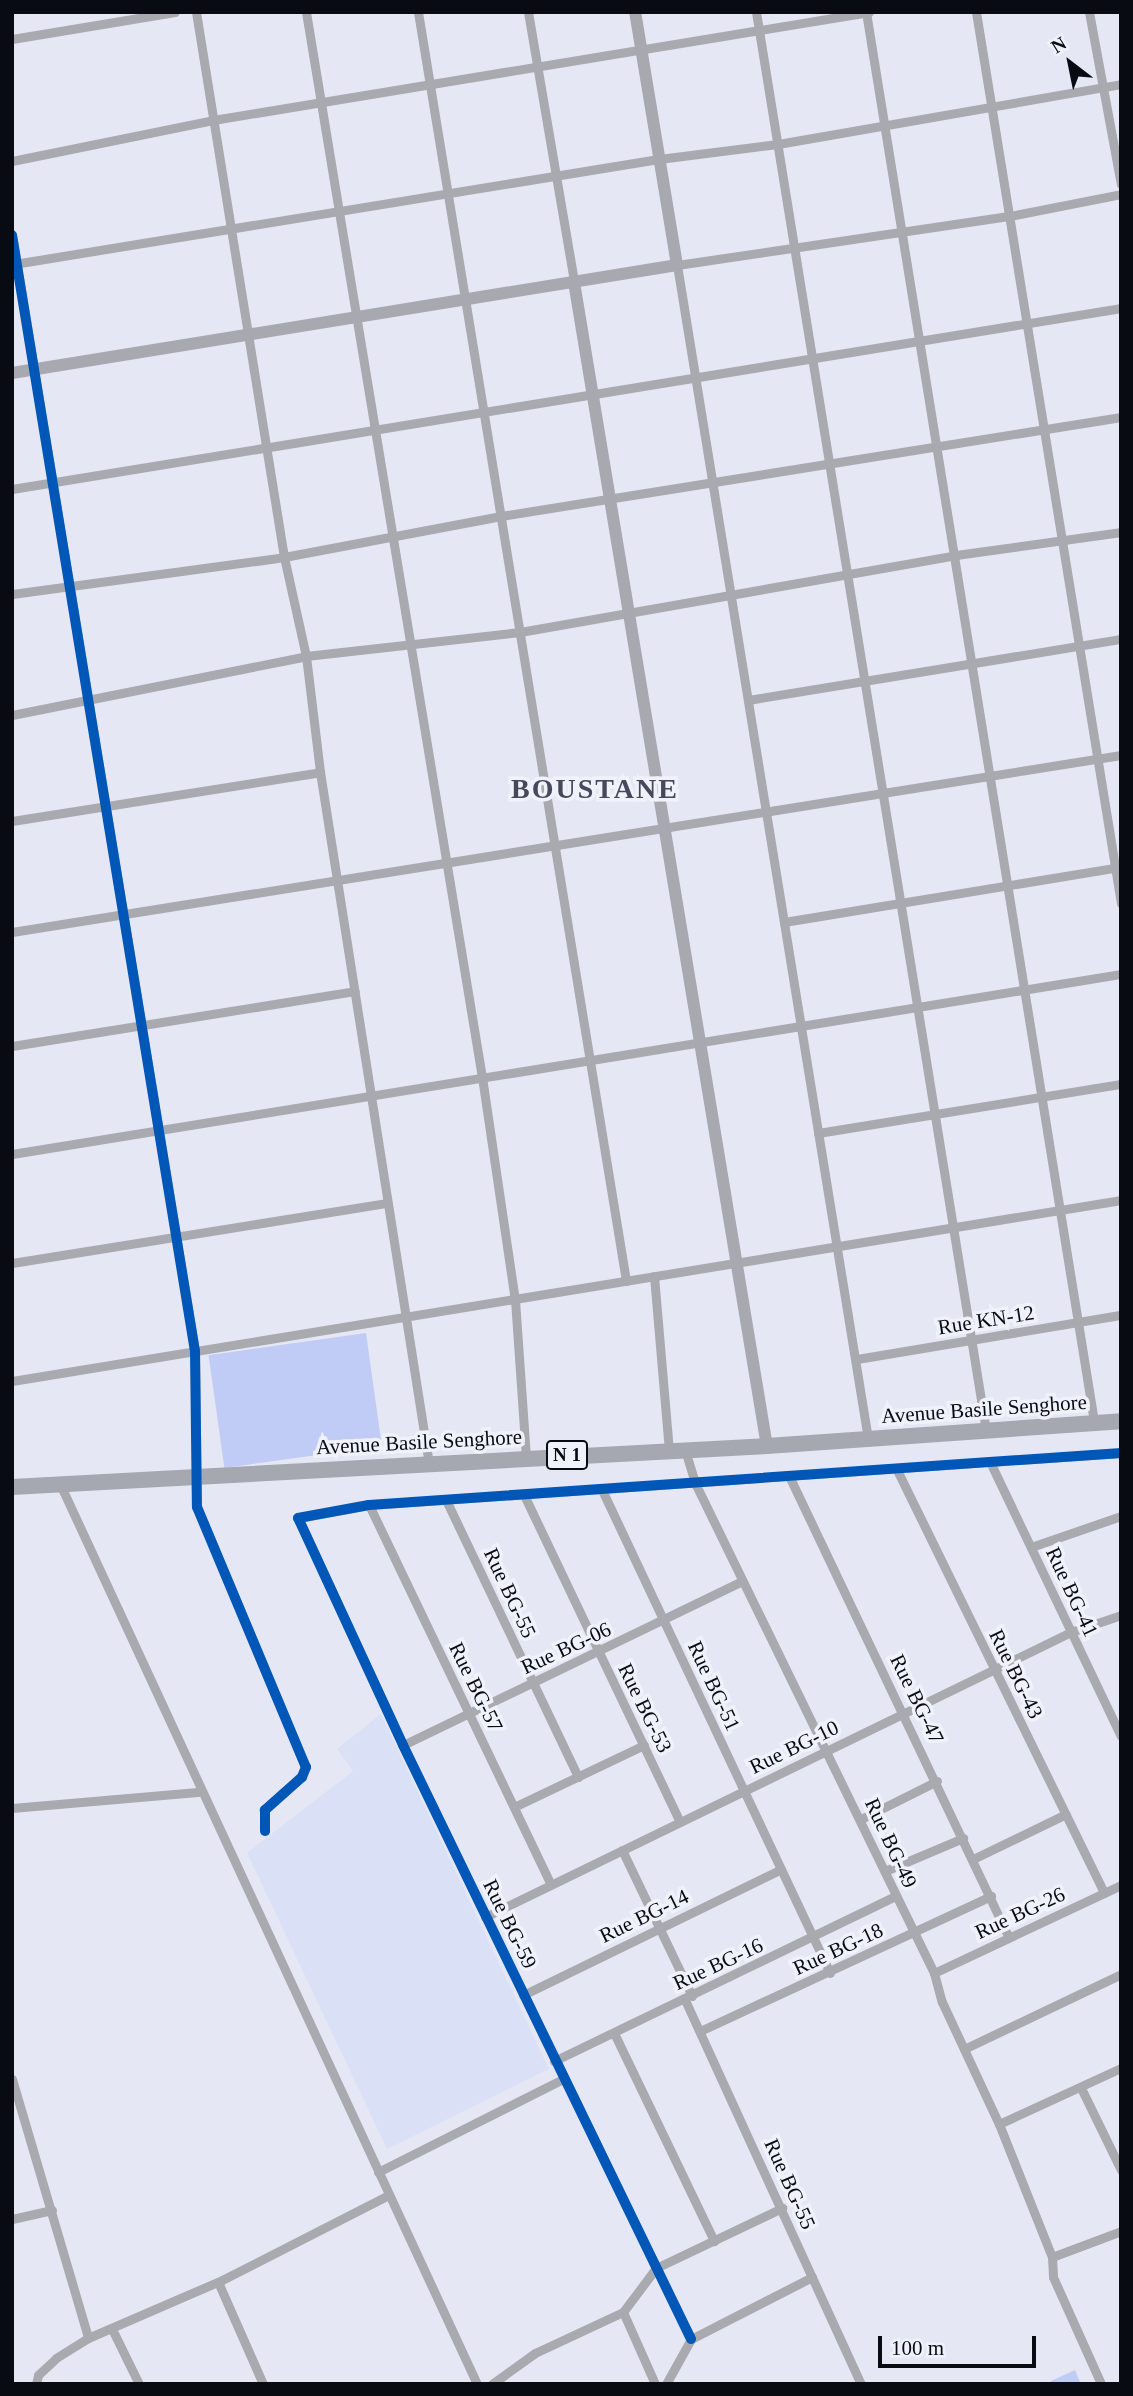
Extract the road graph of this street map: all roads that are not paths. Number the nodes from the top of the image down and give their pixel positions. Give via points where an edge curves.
1 (175, 12) edge
2 (195, 12) edge
3 (306, 12) edge
4 (418, 12) edge
5 (528, 12) edge
6 (635, 12) edge
7 (756, 12) edge
8 (867, 12) edge
9 (976, 12) edge
10 (1089, 12) edge
11 (759, 32) junction
12 (12, 39) edge
13 (641, 50) junction
14 (539, 68) junction
15 (1121, 84) edge
16 (429, 87) junction
17 (1101, 87) junction
18 (323, 103) junction
19 (993, 109) junction
20 (213, 120) junction
21 (881, 125) junction
22 (778, 144) junction
23 (659, 159) junction
24 (12, 161) edge
25 (555, 176) junction
26 (1121, 184) edge
27 (448, 193) junction
28 (1121, 194) edge
29 (340, 213) junction
30 (1010, 216) junction
31 (231, 229) junction
32 (901, 233) junction
33 (12, 235) edge
34 (793, 246) junction
35 (15, 264) edge
36 (677, 265) junction
37 (573, 282) junction
38 (466, 299) junction
39 (1121, 308) edge
40 (359, 317) junction
41 (1026, 324) junction
42 (248, 335) junction
43 (921, 341) junction
44 (811, 359) junction
45 (34, 370) junction
46 (12, 373) edge
47 (695, 378) junction
48 (592, 394) junction
49 (484, 412) junction
50 (1121, 417) edge
51 (376, 427) junction
52 (1043, 430) junction
53 (937, 446) junction
54 (267, 447) junction
55 (828, 464) junction
56 (53, 482) junction
57 (712, 482) junction
58 (12, 489) edge
59 (610, 499) junction
60 (501, 516) junction
61 (1121, 532) edge
62 (395, 537) junction
63 (1062, 544) junction
64 (956, 555) junction
65 (284, 557) junction
66 (846, 575) junction
67 (69, 584) junction
68 (12, 594) edge
69 (730, 594) junction
70 (629, 614) junction
71 (520, 632) junction
72 (1121, 639) edge
73 (1079, 646) junction
74 (414, 647) junction
75 (306, 656) junction
76 (972, 663) junction
77 (864, 681) junction
78 (748, 699) junction
79 (89, 702) junction
80 (12, 715) edge
81 (1121, 755) edge
82 (1097, 759) junction
83 (320, 772) junction
84 (991, 776) junction
85 (882, 794) junction
86 (106, 806) junction
87 (766, 812) junction
88 (12, 821) edge
89 (664, 828) junction
90 (555, 846) junction
91 (446, 864) junction
92 (1118, 868) edge
93 (337, 880) junction
94 (1008, 885) junction
95 (1121, 902) edge
96 (900, 903) junction
97 (123, 915) junction
98 (784, 922) junction
99 (12, 932) edge
100 (1121, 974) edge
101 (1025, 990) junction
102 (355, 991) junction
103 (917, 1007) junction
104 (141, 1025) junction
105 (801, 1026) junction
106 (700, 1042) junction
107 (12, 1046) edge
108 (590, 1060) junction
109 (482, 1077) junction
110 (1121, 1084) edge
111 (373, 1096) junction
112 (1042, 1097) junction
113 (934, 1114) junction
114 (159, 1130) junction
115 (818, 1133) junction
116 (12, 1154) edge
117 (1121, 1200) edge
118 (387, 1203) junction
119 (1061, 1210) junction
120 (953, 1228) junction
121 (176, 1238) junction
122 (837, 1247) junction
123 (739, 1262) junction
124 (12, 1263) edge
125 (654, 1276) junction
126 (626, 1281) junction
127 (515, 1300) junction
128 (1121, 1315) edge
129 (408, 1316) junction
130 (1079, 1322) junction
131 (971, 1340) junction
132 (195, 1351) junction
133 (857, 1359) junction
134 (12, 1381) edge
135 (1121, 1421) edge
136 (1094, 1422) junction
137 (986, 1430) junction
138 (868, 1438) junction
139 (767, 1446) junction
140 (677, 1450) junction
141 (1121, 1453) edge
142 (526, 1457) junction
143 (429, 1464) junction
144 (991, 1464) junction
145 (897, 1470) junction
146 (194, 1476) junction
147 (790, 1478) junction
148 (60, 1485) junction
149 (696, 1485) junction
150 (12, 1488) edge
151 (602, 1490) junction
152 (524, 1495) junction
153 (446, 1500) junction
154 (369, 1505) junction
155 (1121, 1516) edge
156 (1031, 1546) junction
157 (742, 1581) junction
158 (1121, 1615) edge
159 (664, 1621) junction
160 (1071, 1632) junction
161 (599, 1651) junction
162 (995, 1668) junction
163 (533, 1683) junction
164 (469, 1713) junction
165 (904, 1713) junction
166 (1118, 1722) edge
167 (1121, 1736) edge
168 (403, 1745) junction
169 (643, 1745) junction
170 (825, 1751) junction
171 (578, 1777) junction
172 (937, 1781) junction
173 (744, 1791) junction
174 (200, 1792) junction
175 (514, 1807) junction
176 (12, 1808) edge
177 (1066, 1814) junction
178 (861, 1819) junction
179 (680, 1822) junction
180 (265, 1831) dead end
181 (963, 1838) junction
182 (622, 1850) junction
183 (973, 1859) junction
184 (781, 1868) junction
185 (885, 1871) junction
186 (551, 1885) junction
187 (1121, 1885) edge
188 (1104, 1893) junction
189 (896, 1896) junction
190 (990, 1896) junction
191 (485, 1917) junction
192 (659, 1928) junction
193 (914, 1933) junction
194 (1009, 1937) junction
195 (814, 1938) junction
196 (830, 1972) junction
197 (934, 1973) junction
198 (1121, 1974) edge
199 (523, 1995) junction
200 (688, 1998) junction
201 (700, 2032) junction
202 (614, 2033) junction
203 (964, 2049) junction
204 (554, 2061) junction
205 (1121, 2068) edge
206 (12, 2079) edge
207 (563, 2079) junction
208 (1081, 2088) junction
209 (999, 2124) junction
210 (1121, 2170) edge
211 (378, 2172) junction
212 (388, 2195) junction
213 (782, 2208) junction
214 (52, 2210) junction
215 (12, 2219) edge
216 (1121, 2231) edge
217 (713, 2241) junction
218 (1052, 2257) junction
219 (656, 2268) junction
220 (811, 2277) junction
221 (218, 2282) junction
222 (623, 2312) junction
223 (112, 2329) junction
224 (88, 2338) junction
225 (691, 2339) junction
226 (36, 2384) edge
227 (139, 2384) edge
228 (263, 2384) edge
229 (477, 2384) edge
230 (492, 2384) edge
231 (655, 2384) edge
232 (666, 2384) edge
233 (861, 2384) edge
234 (1101, 2384) edge

1 - 12 street
2 - 20 street
3 - 18 street
4 - 16 street
5 - 14 street
6 - 13 street
7 - 11 street
8 - 11 street
8 - 21 street
9 - 19 street
10 - 17 street
11 - 13 street
11 - 22 street
13 - 14 street
13 - 23 street
14 - 16 street
14 - 25 street
15 - 17 street
16 - 18 street
16 - 27 street
17 - 19 street
17 - 26 street
18 - 20 street
18 - 29 street
19 - 21 street
19 - 30 street
20 - 24 street
20 - 31 street
21 - 22 street
21 - 32 street
22 - 23 street
22 - 34 street
23 - 25 street
23 - 36 street
25 - 27 street
25 - 37 street
27 - 29 street
27 - 38 street
28 - 30 street
29 - 31 street
29 - 40 street
30 - 32 street
30 - 41 street
31 - 35 street
31 - 42 street
32 - 34 street
32 - 43 street
33 - 35 street
34 - 36 street
34 - 44 street
35 - 45 street
36 - 37 street
36 - 47 street
37 - 38 street
37 - 48 street
38 - 40 street
38 - 49 street
39 - 41 street
40 - 42 street
40 - 51 street
41 - 43 street
41 - 52 street
42 - 45 street
42 - 54 street
43 - 44 street
43 - 53 street
44 - 47 street
44 - 55 street
45 - 46 street
45 - 56 street
47 - 48 street
47 - 57 street
48 - 49 street
48 - 59 street
49 - 51 street
49 - 60 street
50 - 52 street
51 - 54 street
51 - 62 street
52 - 53 street
52 - 63 street
53 - 55 street
53 - 64 street
54 - 56 street
54 - 65 street
55 - 57 street
55 - 66 street
56 - 58 street
56 - 67 street
57 - 59 street
57 - 69 street
59 - 60 street
59 - 70 street
60 - 62 street
60 - 71 street
61 - 63 street
62 - 65 street
62 - 74 street
63 - 64 street
63 - 73 street
64 - 66 street
64 - 76 street
65 - 67 street
65 - 75 street
66 - 69 street
66 - 77 street
67 - 68 street
67 - 79 street
69 - 70 street
69 - 78 street
70 - 71 street
70 - 89 street
71 - 74 street
71 - 90 street
72 - 73 street
73 - 76 street
73 - 82 street
74 - 75 street
74 - 91 street
75 - 79 street
75 - 83 street
76 - 77 street
76 - 84 street
77 - 78 street
77 - 85 street
78 - 87 street
79 - 80 street
79 - 86 street
81 - 82 street
82 - 84 street
82 - 92 street
83 - 86 street
83 - 93 street
84 - 85 street
84 - 94 street
85 - 87 street
85 - 96 street
86 - 88 street
86 - 97 street
87 - 89 street
87 - 98 street
89 - 90 street
89 - 106 street
90 - 91 street
90 - 108 street
91 - 93 street
91 - 109 street
92 - 94 street
92 - 95 street
93 - 97 street
93 - 102 street
94 - 96 street
94 - 101 street
96 - 98 street
96 - 103 street
97 - 99 street
97 - 104 street
98 - 105 street
100 - 101 street
101 - 103 street
101 - 112 street
102 - 104 street
102 - 111 street
103 - 105 street
103 - 113 street
104 - 107 street
104 - 114 street
105 - 106 street
105 - 115 street
106 - 108 street
106 - 123 street
108 - 109 street
108 - 126 street
109 - 111 street
109 - 127 street
110 - 112 street
111 - 114 street
111 - 118 street
112 - 113 street
112 - 119 street
113 - 115 street
113 - 120 street
114 - 116 street
114 - 121 street
115 - 122 street
117 - 119 street
118 - 121 street
118 - 129 street
119 - 120 street
119 - 130 street
120 - 122 street
120 - 131 street
121 - 124 street
121 - 132 street
122 - 123 street
122 - 133 street
123 - 125 street
123 - 139 street
125 - 126 street
125 - 140 street, Rue BG-49
126 - 127 street
127 - 129 street
127 - 142 street
128 - 130 street, Rue KN-12
129 - 132 street
129 - 143 street
130 - 131 street, Rue KN-12
130 - 136 street
131 - 133 street, Rue KN-12
131 - 137 street
132 - 134 street
132 - 146 street
133 - 138 street
135 - 136 highway, Avenue Basile Senghore / N 1
136 - 137 highway, Avenue Basile Senghore / N 1
137 - 138 highway, Avenue Basile Senghore / N 1
138 - 139 highway, Avenue Basile Senghore / N 1
139 - 140 highway, Avenue Basile Senghore / N 1
140 - 142 highway, Avenue Basile Senghore / N 1
140 - 149 street, Rue BG-49
141 - 144 street
142 - 143 highway, Avenue Basile Senghore / N 1
143 - 146 highway, Avenue Basile Senghore / N 1
144 - 145 street
144 - 156 street, Rue BG-41
145 - 147 street
145 - 162 street, Rue BG-43
146 - 148 highway, Avenue Basile Senghore / N 1
146 - 180 street via 197,1507 306,1767 302,1777 265,1810
147 - 149 street
147 - 165 street, Rue BG-47
148 - 150 highway, Avenue Basile Senghore / N 1
148 - 174 street
149 - 151 street
149 - 157 street, Rue BG-49
151 - 152 street
151 - 159 street, Rue BG-51
152 - 153 street
152 - 161 street, Rue BG-53
153 - 154 street
153 - 163 street, Rue BG-55
154 - 164 street, Rue BG-57
154 - 168 street, Rue BG-59 via 302,1516 299,1524
155 - 156 street
156 - 160 street, Rue BG-41
157 - 159 street, Rue BG-06
157 - 170 street, Rue BG-49
158 - 160 street, Rue BG-10
159 - 161 street, Rue BG-06
159 - 173 street, Rue BG-51
160 - 162 street, Rue BG-10
160 - 166 street, Rue BG-41
161 - 163 street, Rue BG-06
161 - 169 street, Rue BG-53
162 - 165 street, Rue BG-10
162 - 177 street, Rue BG-43
163 - 164 street, Rue BG-06
163 - 171 street, Rue BG-55
164 - 168 street, Rue BG-06
164 - 175 street, Rue BG-57
165 - 170 street, Rue BG-10
165 - 172 street, Rue BG-47
166 - 167 street, Rue BG-41
168 - 191 street, Rue BG-59
169 - 171 street
169 - 179 street, Rue BG-53
170 - 173 street, Rue BG-10
170 - 178 street, Rue BG-49
171 - 175 street
172 - 178 street
172 - 181 street, Rue BG-47
173 - 179 street, Rue BG-10
173 - 184 street, Rue BG-51
174 - 176 street
174 - 211 street
175 - 186 street, Rue BG-57
177 - 183 street
177 - 188 street, Rue BG-43
178 - 185 street, Rue BG-49
179 - 182 street, Rue BG-10
181 - 183 street, Rue BG-47
181 - 185 street
182 - 186 street, Rue BG-10
182 - 192 street, Rue BG-55
183 - 190 street, Rue BG-47
184 - 192 street, Rue BG-14
184 - 195 street, Rue BG-51
185 - 189 street, Rue BG-49
186 - 191 street, Rue BG-10
187 - 188 street, Rue BG-26
188 - 194 street, Rue BG-26
189 - 193 street, Rue BG-49
189 - 195 street, Rue BG-16
190 - 193 street, Rue BG-18
190 - 194 street, Rue BG-47
191 - 199 street, Rue BG-59
192 - 199 street, Rue BG-14
192 - 200 street, Rue BG-55
193 - 196 street, Rue BG-18
193 - 197 street, Rue BG-49
194 - 197 street, Rue BG-26
195 - 196 street, Rue BG-51
195 - 200 street, Rue BG-16
196 - 201 street, Rue BG-18
197 - 203 street, Rue BG-49
198 - 203 street
199 - 204 street, Rue BG-59
200 - 201 street, Rue BG-55
200 - 202 street, Rue BG-16
201 - 213 street, Rue BG-55
202 - 204 street, Rue BG-16
202 - 217 street
203 - 209 street, Rue BG-49
204 - 207 street, Rue BG-59
205 - 208 street
206 - 214 street
207 - 211 street
207 - 219 street, Rue BG-59
208 - 209 street
208 - 210 street
209 - 218 street, Rue BG-49
211 - 212 street
212 - 221 street
212 - 229 street
213 - 217 street
213 - 220 street, Rue BG-55
214 - 215 street
214 - 224 street
216 - 218 street
217 - 219 street
218 - 234 street, Rue BG-49 via 1053,2277
219 - 222 street
219 - 225 street, Rue BG-59
220 - 225 street
220 - 233 street, Rue BG-55
221 - 223 street
221 - 228 street
222 - 230 street via 535,2353
222 - 231 street
223 - 224 street
223 - 227 street
224 - 226 street via 56,2358 38,2375
225 - 232 street

